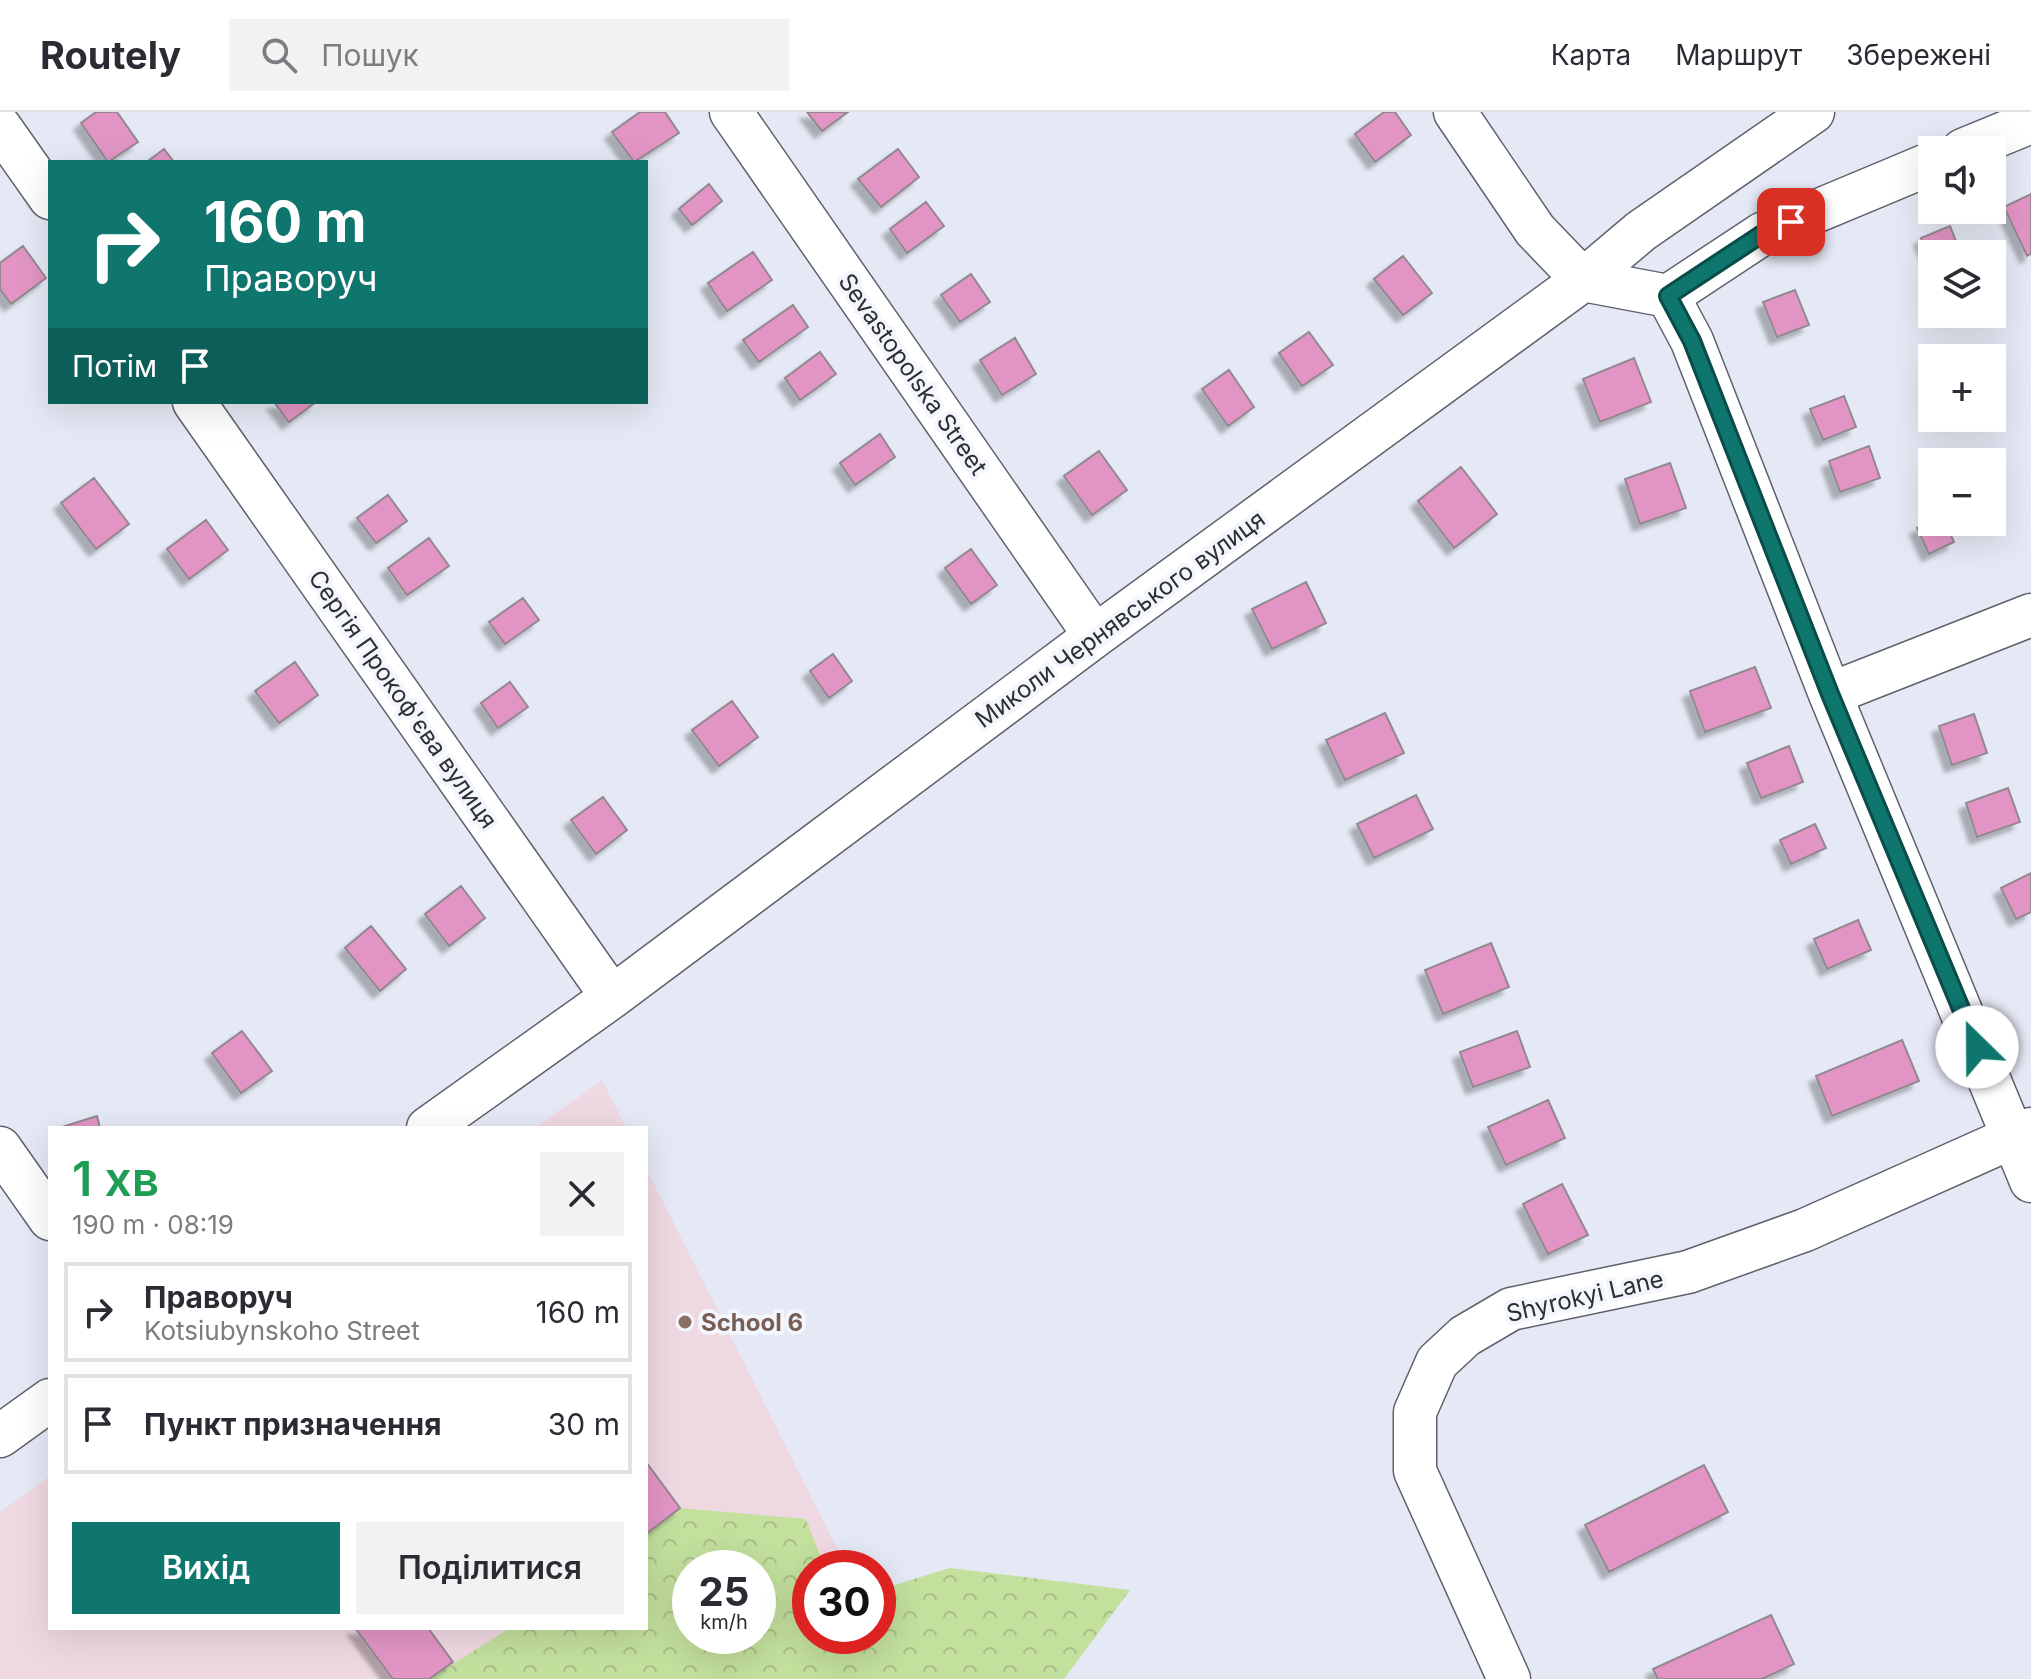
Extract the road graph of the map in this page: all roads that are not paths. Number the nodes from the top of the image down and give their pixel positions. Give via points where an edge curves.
1 (731, 112) edge
2 (1455, 112) edge
3 (1813, 112) edge
4 (2031, 122) edge
5 (0, 127) edge
6 (1997, 136) edge
7 (1918, 169) edge
8 (48, 195) edge
9 (1583, 280) junction
10 (1668, 296) junction
11 (195, 404) edge
12 (2031, 615) edge
13 (1095, 636) junction
14 (1830, 694) junction
15 (612, 997) junction
16 (431, 1126) edge
17 (2022, 1132) edge
18 (0, 1148) edge
19 (2031, 1181) edge
20 (48, 1216) edge
21 (48, 1401) edge
22 (0, 1436) edge
23 (1509, 1679) edge

1 - 13 street, Sevastopolska Street
2 - 9 street via 1535,230
3 - 9 street, Миколи Чернявського вулиця via 1641,231
4 - 6 street
5 - 8 street
7 - 10 street via 1762,234
9 - 10 street
9 - 13 street, Миколи Чернявського вулиця
10 - 14 street via 1692,341
11 - 15 street, Сергія Прокоф'єва вулиця
12 - 14 street
13 - 15 street, Миколи Чернявського вулиця
14 - 17 street
15 - 16 street, Миколи Чернявського вулиця
17 - 19 street
17 - 23 street, Shyrokyi Lane via 1805,1230 1688,1272 1511,1309 1465,1336 1437,1362 1415,1412 1415,1471
18 - 20 street
21 - 22 street

